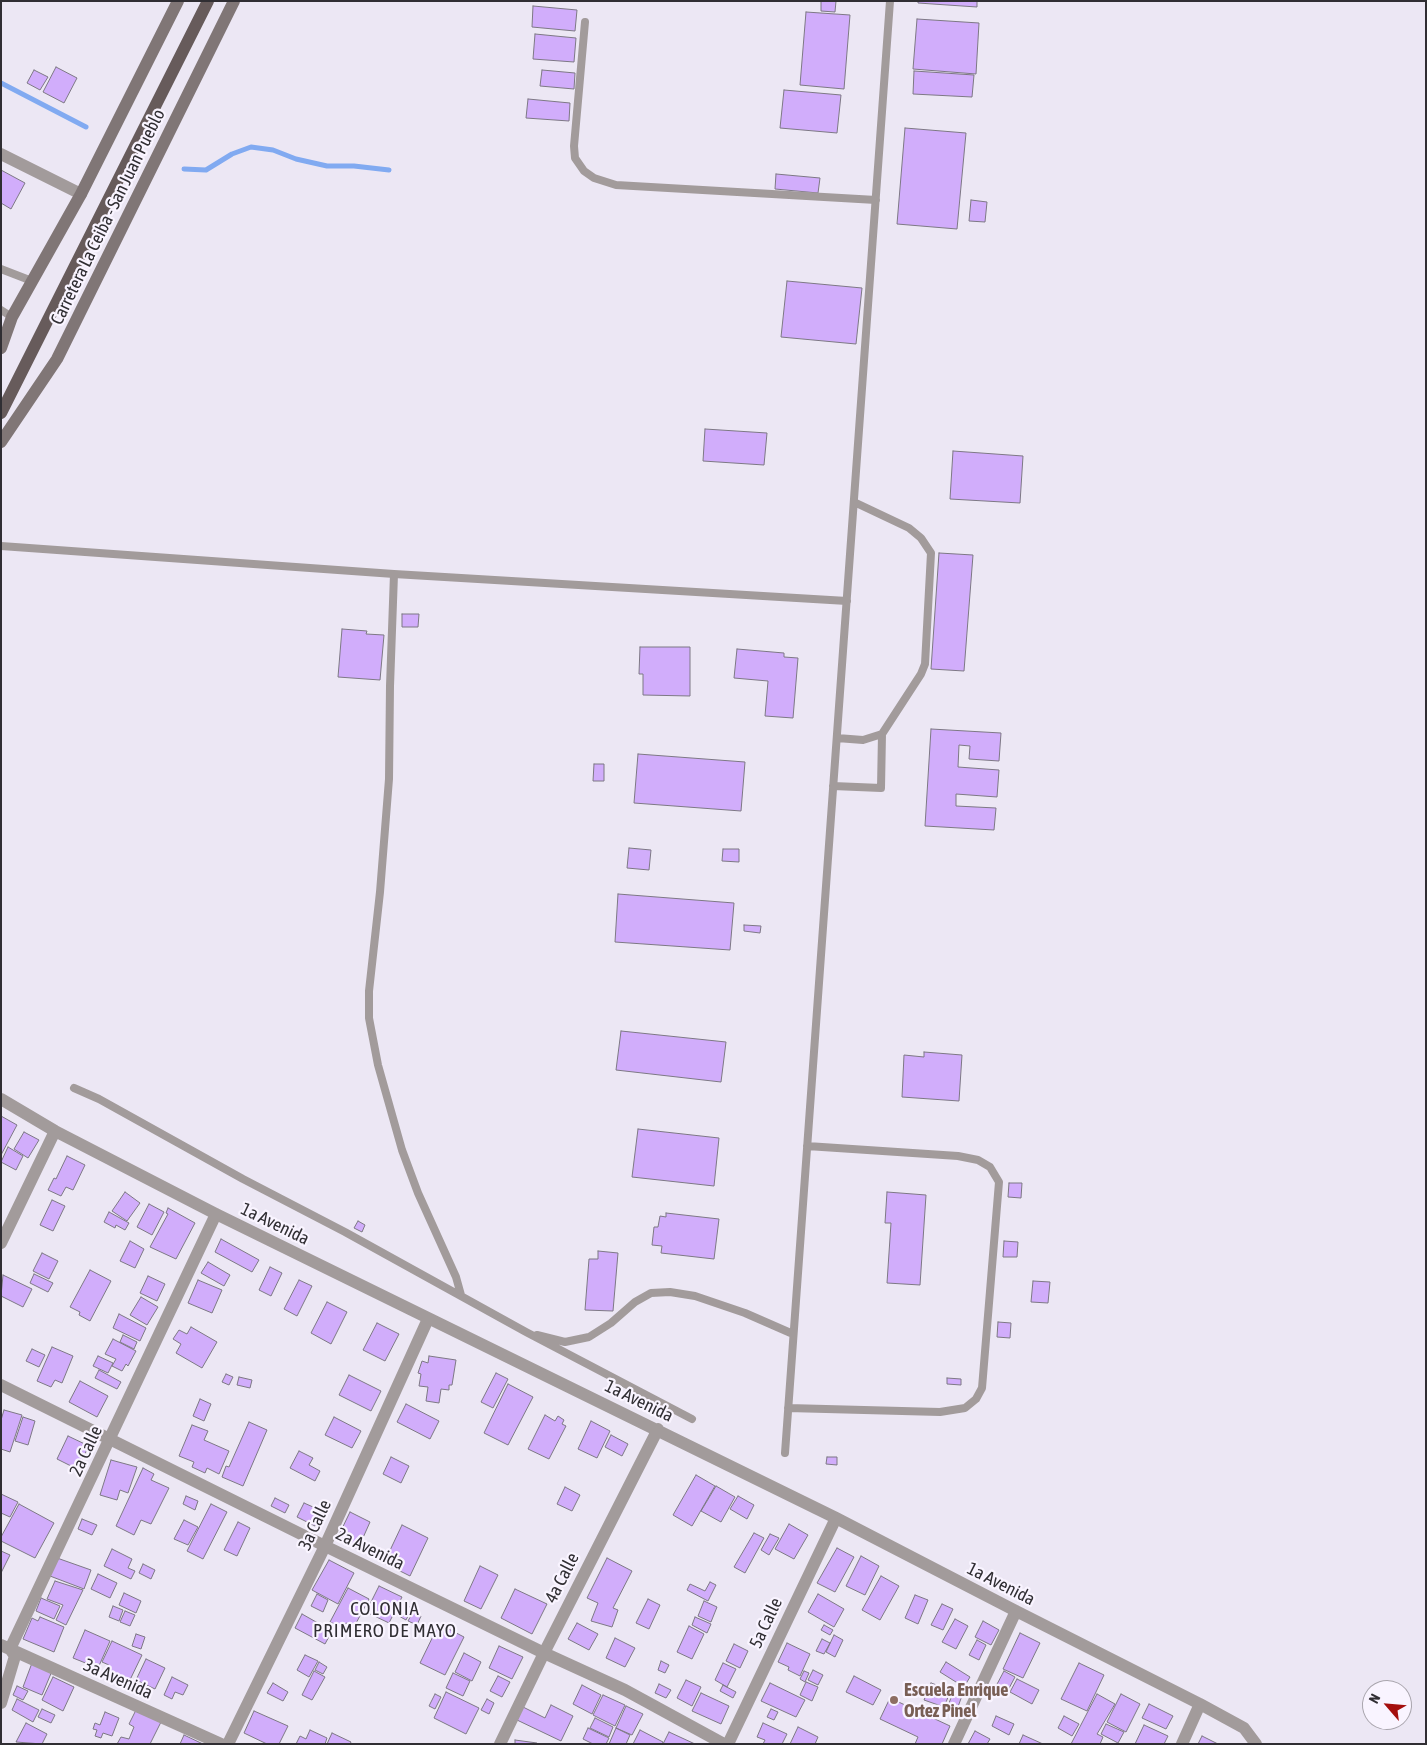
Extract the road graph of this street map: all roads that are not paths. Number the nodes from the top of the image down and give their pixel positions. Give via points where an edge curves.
1 (178, 1) edge
2 (208, 1) edge
3 (234, 1) edge
4 (890, 1) edge
5 (585, 22) dead end
6 (1, 154) edge
7 (81, 194) junction
8 (876, 200) junction
9 (1, 269) edge
10 (32, 281) junction
11 (7, 314) edge
12 (1, 348) edge
13 (1, 413) edge
14 (1, 442) edge
15 (854, 502) junction
16 (1, 546) edge
17 (394, 574) junction
18 (847, 601) junction
19 (882, 734) junction
20 (837, 738) junction
21 (833, 786) junction
22 (74, 1088) dead end
23 (1, 1099) edge
24 (56, 1131) junction
25 (807, 1146) junction
26 (216, 1214) junction
27 (1, 1243) edge
28 (461, 1296) junction
29 (428, 1319) junction
30 (526, 1332) junction
31 (793, 1334) junction
32 (1, 1385) edge
33 (788, 1408) junction
34 (692, 1419) dead end
35 (658, 1429) junction
36 (111, 1440) junction
37 (785, 1453) dead end
38 (836, 1518) junction
39 (325, 1546) junction
40 (1016, 1611) junction
41 (6, 1647) edge
42 (544, 1653) junction
43 (1, 1703) edge
44 (1200, 1704) junction
45 (221, 1744) edge
46 (228, 1744) edge
47 (500, 1744) edge
48 (724, 1744) edge
49 (728, 1744) edge
50 (954, 1744) edge
51 (1182, 1744) edge
52 (1256, 1744) edge

1 - 7 street, Carretera La Ceiba - San Juan Pueblo
2 - 13 main road, Carretera La Ceiba - San Juan Pueblo
3 - 14 street, Carretera La Ceiba - San Juan Pueblo via 57,359
4 - 8 lane
5 - 8 lane via 574,146 575,158 594,178 616,184
6 - 7 street
7 - 10 street, Carretera La Ceiba - San Juan Pueblo
8 - 15 lane
9 - 10 lane
10 - 11 street, Carretera La Ceiba - San Juan Pueblo
11 - 12 street, Carretera La Ceiba - San Juan Pueblo
15 - 18 lane
15 - 19 lane via 909,528 931,552 925,664 922,674
16 - 17 lane
17 - 18 lane
17 - 28 lane via 389,779 369,1018 378,1065 402,1150
18 - 20 lane
19 - 20 lane via 863,740
19 - 21 lane via 881,788
20 - 21 lane
21 - 25 lane
22 - 28 lane via 100,1099
23 - 24 street, 1a Avenida
24 - 26 street, 1a Avenida
24 - 27 street
25 - 31 lane
25 - 33 lane via 958,1156 978,1160 990,1167 999,1182 982,1388 976,1399 965,1408 940,1412
26 - 29 street, 1a Avenida
26 - 36 street, 2a Calle
28 - 30 lane
29 - 35 street, 1a Avenida
29 - 39 street, 3a Calle
30 - 31 lane via 565,1342 589,1336 651,1293 670,1292 695,1296
30 - 34 lane
31 - 33 lane
32 - 36 street, 2a Avenida
33 - 37 lane
35 - 38 street, 1a Avenida
35 - 42 street, 4a Calle
36 - 39 street, 2a Avenida
36 - 41 street, 2a Calle
38 - 40 street, 1a Avenida
38 - 49 street, 5a Calle
39 - 42 street, 2a Avenida
39 - 46 street, 3a Calle
40 - 44 street, 1a Avenida
40 - 50 street
41 - 43 street, 2a Calle via 15,1656
41 - 45 street, 3a Avenida
42 - 47 street, 4a Calle
42 - 48 street, 2a Avenida via 625,1690
44 - 51 street
44 - 52 street, 1a Avenida via 1244,1728

